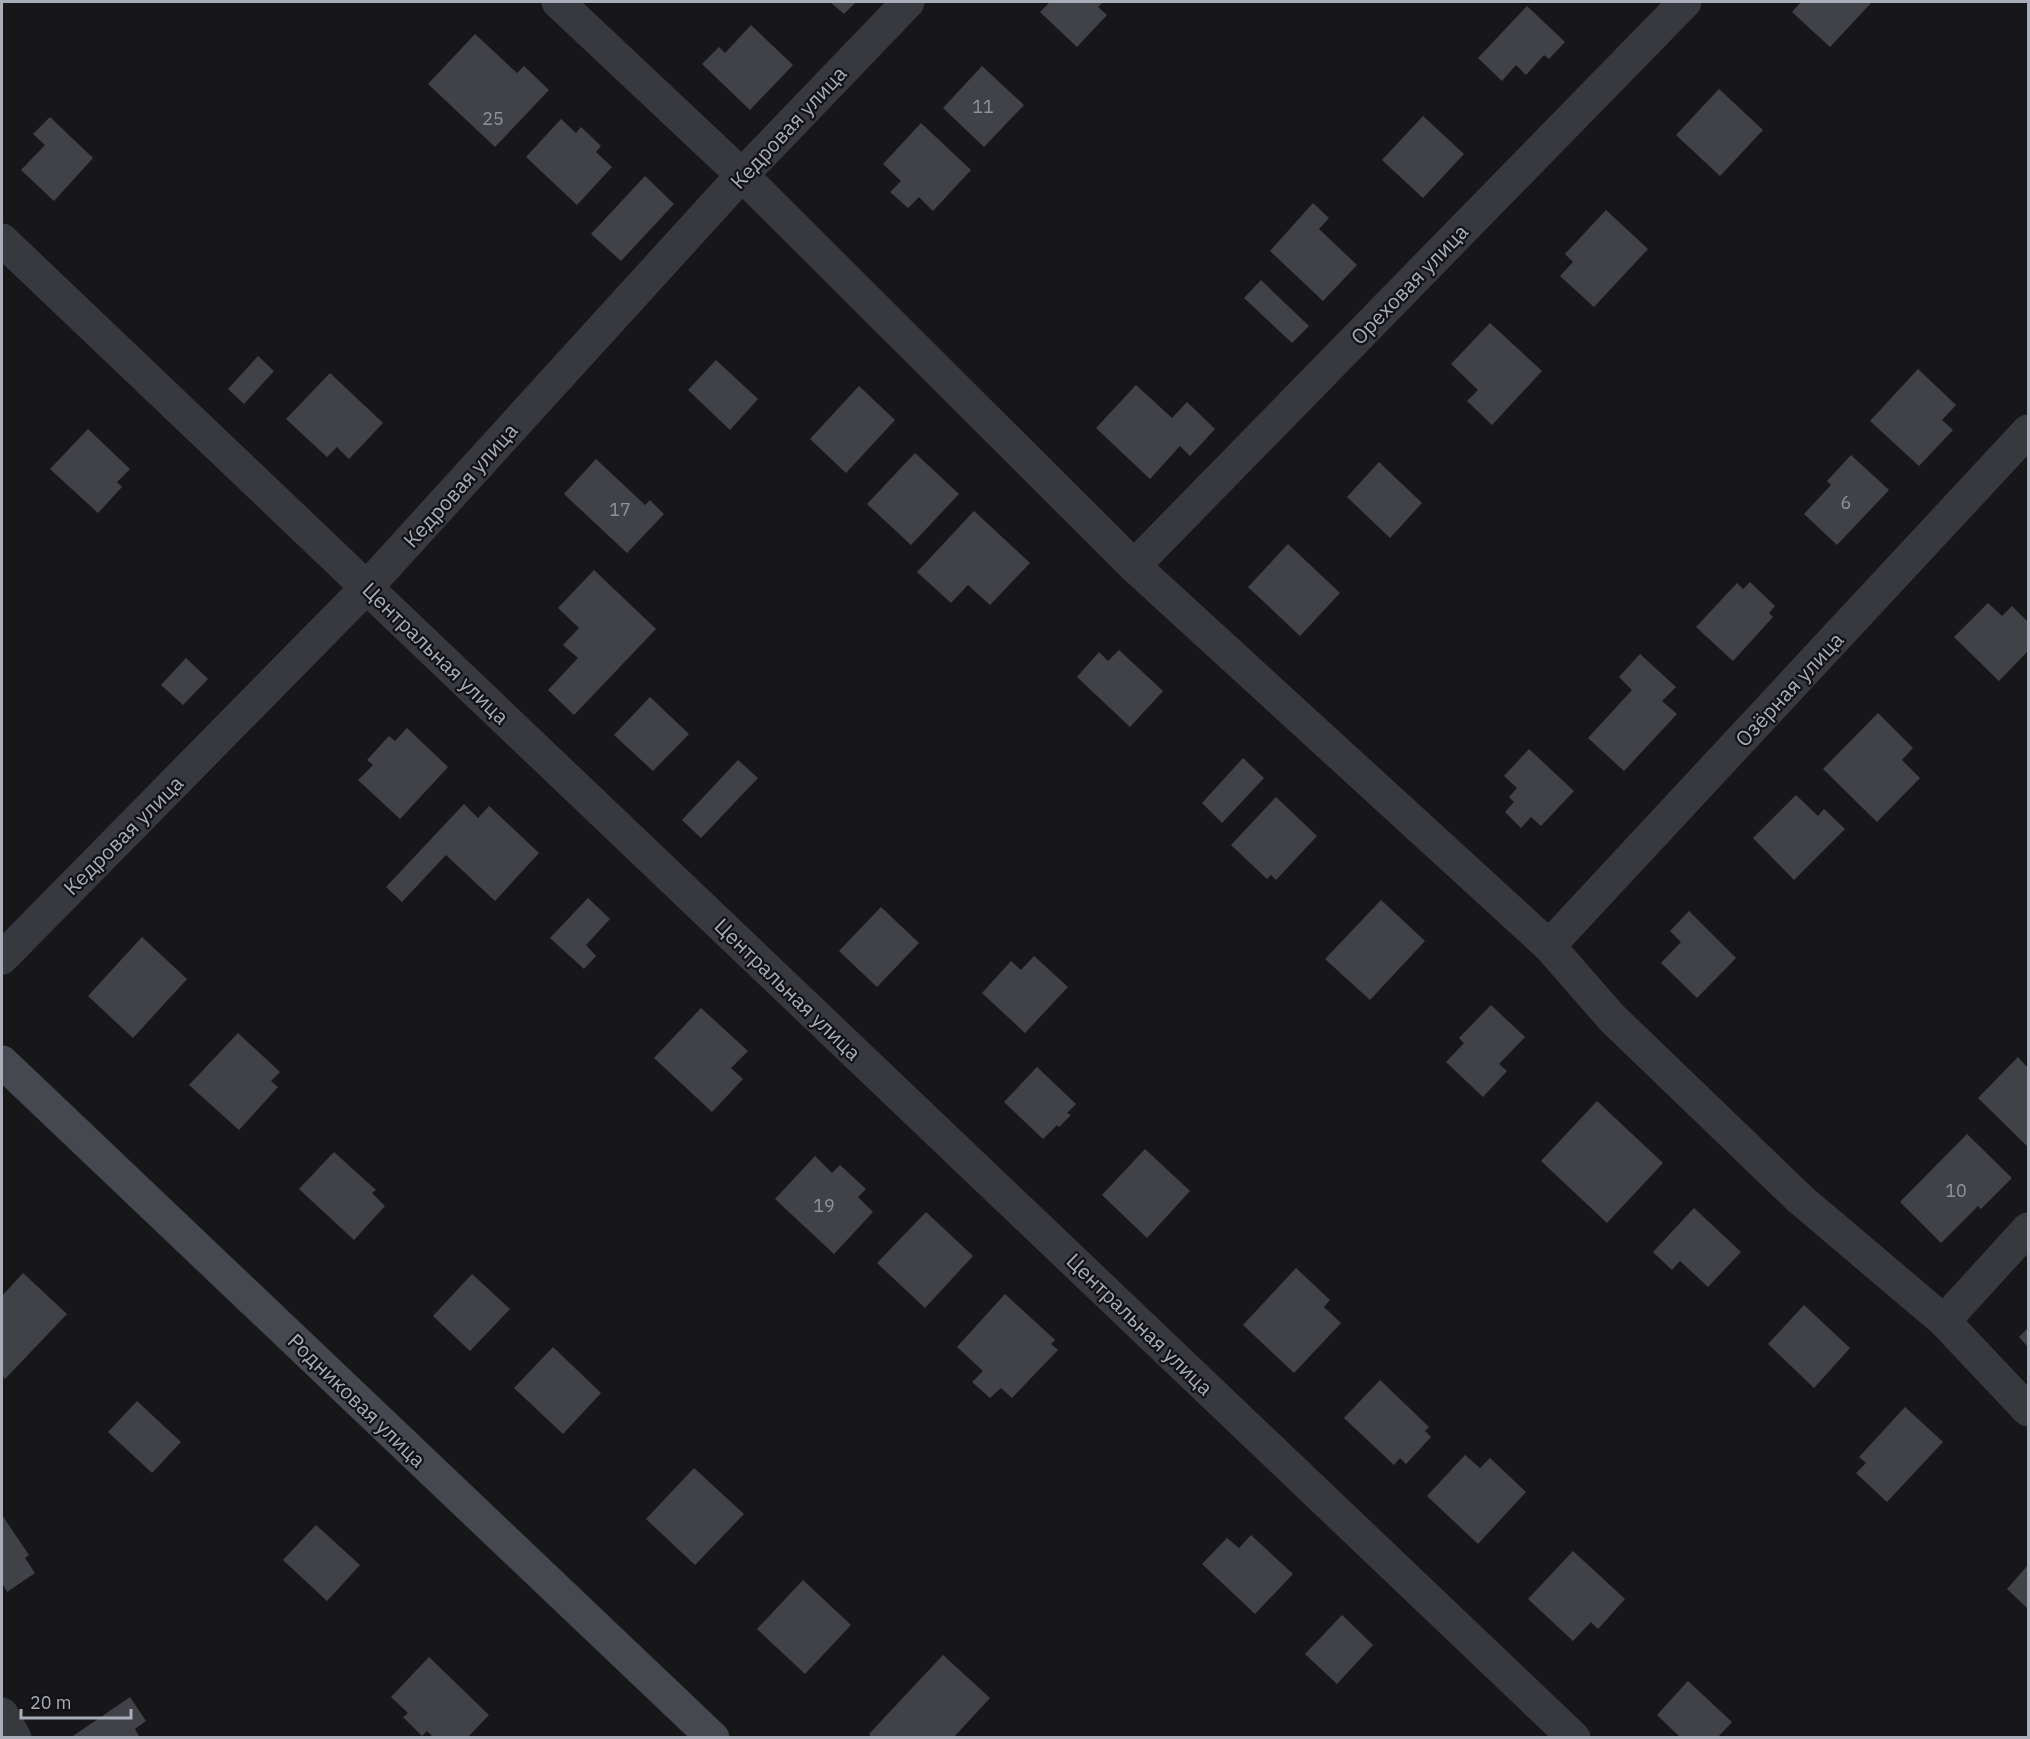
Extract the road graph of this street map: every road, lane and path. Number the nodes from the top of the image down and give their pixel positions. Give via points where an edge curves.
1 (558, 2) edge
2 (908, 2) edge
3 (1685, 2) edge
4 (742, 175) junction
5 (2, 240) edge
6 (2028, 431) edge
7 (1134, 566) junction
8 (367, 587) junction
9 (1549, 946) junction
10 (2, 958) edge
11 (2, 1062) edge
12 (2028, 1229) edge
13 (1944, 1321) junction
14 (2028, 1410) edge
15 (2, 1714) edge
16 (15, 1737) edge
17 (713, 1737) edge
18 (1574, 1737) edge

1 - 4 street
2 - 4 street, Кедровая улица
3 - 7 street, Ореховая улица
4 - 7 street
4 - 8 street, Кедровая улица
5 - 8 street, Центральная улица
6 - 9 street, Озёрная улица
7 - 9 street
8 - 10 street, Кедровая улица
8 - 18 street, Центральная улица
9 - 13 street via 1612,1018 1800,1199
11 - 17 street, Родниковая улица
12 - 13 street
13 - 14 street
15 - 16 street

